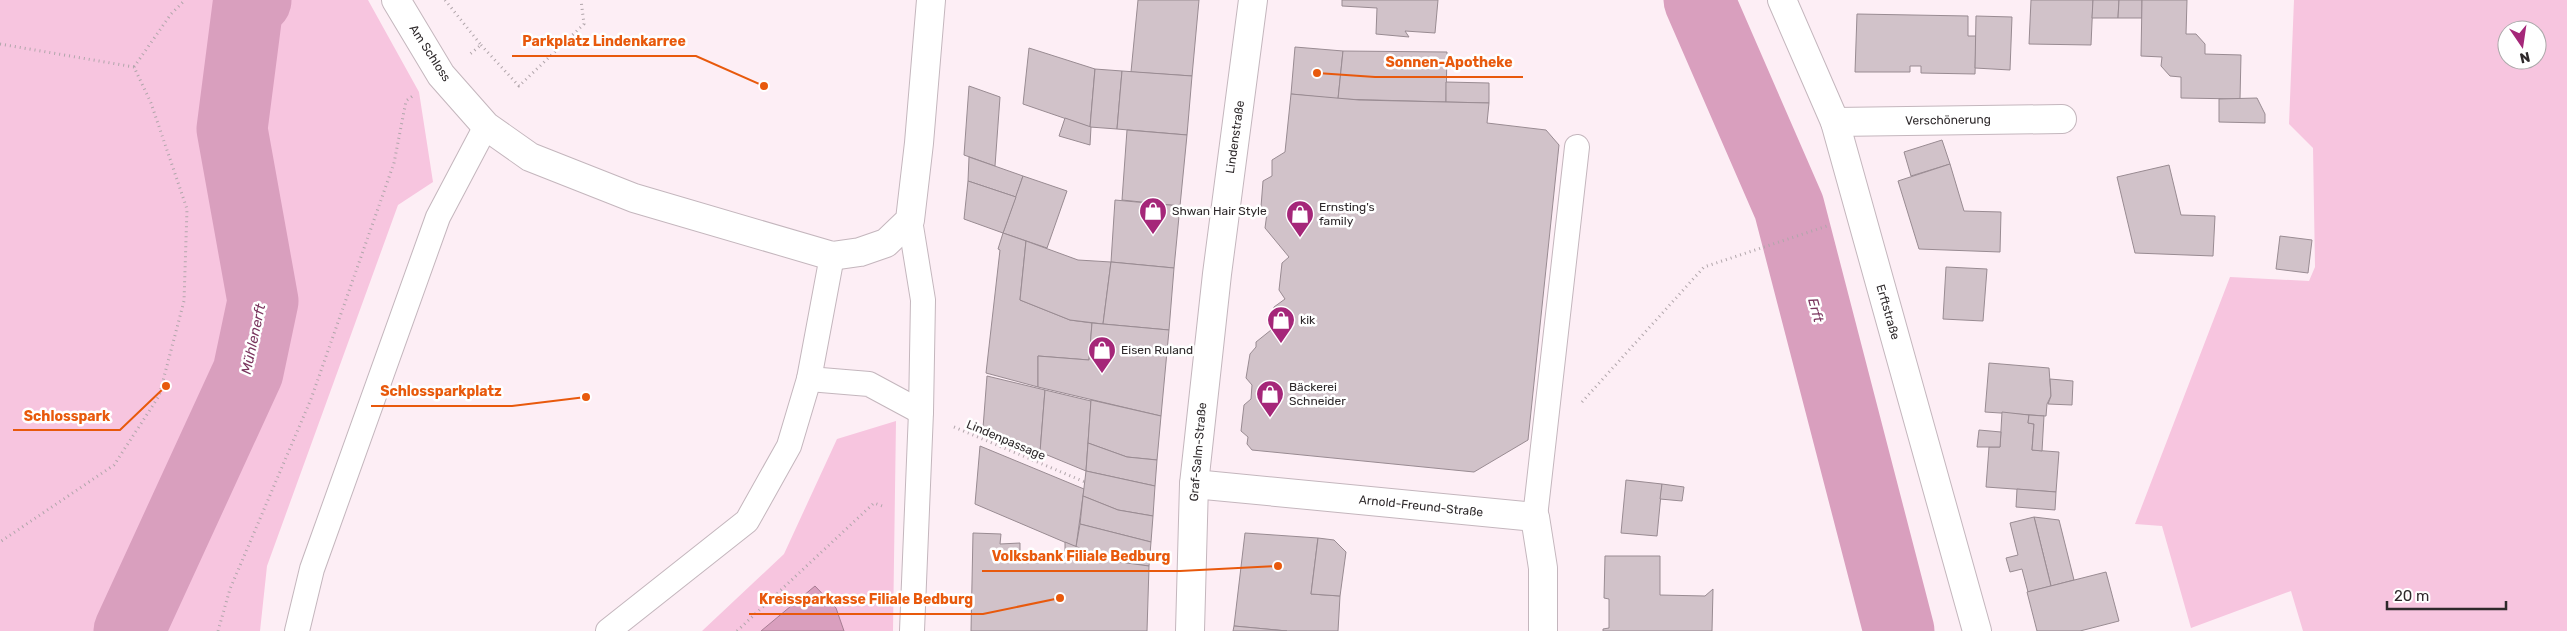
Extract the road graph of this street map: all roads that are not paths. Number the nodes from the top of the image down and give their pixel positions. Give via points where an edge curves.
1 (396, 0) edge
2 (931, 0) edge
3 (1253, 0) edge
4 (1782, 0) edge
5 (2062, 119) dead end
6 (1835, 122) junction
7 (486, 126) junction
8 (1577, 147) dead end
9 (910, 220) junction
10 (832, 256) junction
11 (1217, 274) joint
12 (809, 379) junction
13 (921, 412) junction
14 (1194, 484) junction
15 (1534, 517) junction
16 (297, 631) edge
17 (608, 631) edge
18 (912, 631) edge
19 (1190, 631) edge
20 (1543, 631) edge
21 (1976, 631) edge

1 - 7 street, Am Schloss via 442,74
2 - 9 street
3 - 11 street, Lindenstraße
4 - 6 street, Erftstraße
5 - 6 street, Verschönerung
6 - 21 street, Erftstraße
7 - 10 street, Am Schloss via 530,157 634,198
7 - 16 lane via 438,216 312,569
8 - 15 lane
9 - 10 street via 886,243 860,252
9 - 13 lane via 923,300
10 - 12 lane
11 - 14 street, Graf-Salm-Straße
12 - 13 lane via 869,384
12 - 17 lane via 789,446 746,521
13 - 18 lane
14 - 15 street, Arnold-Freund-Straße
14 - 19 street, Graf-Salm-Straße
15 - 20 street via 1543,568

